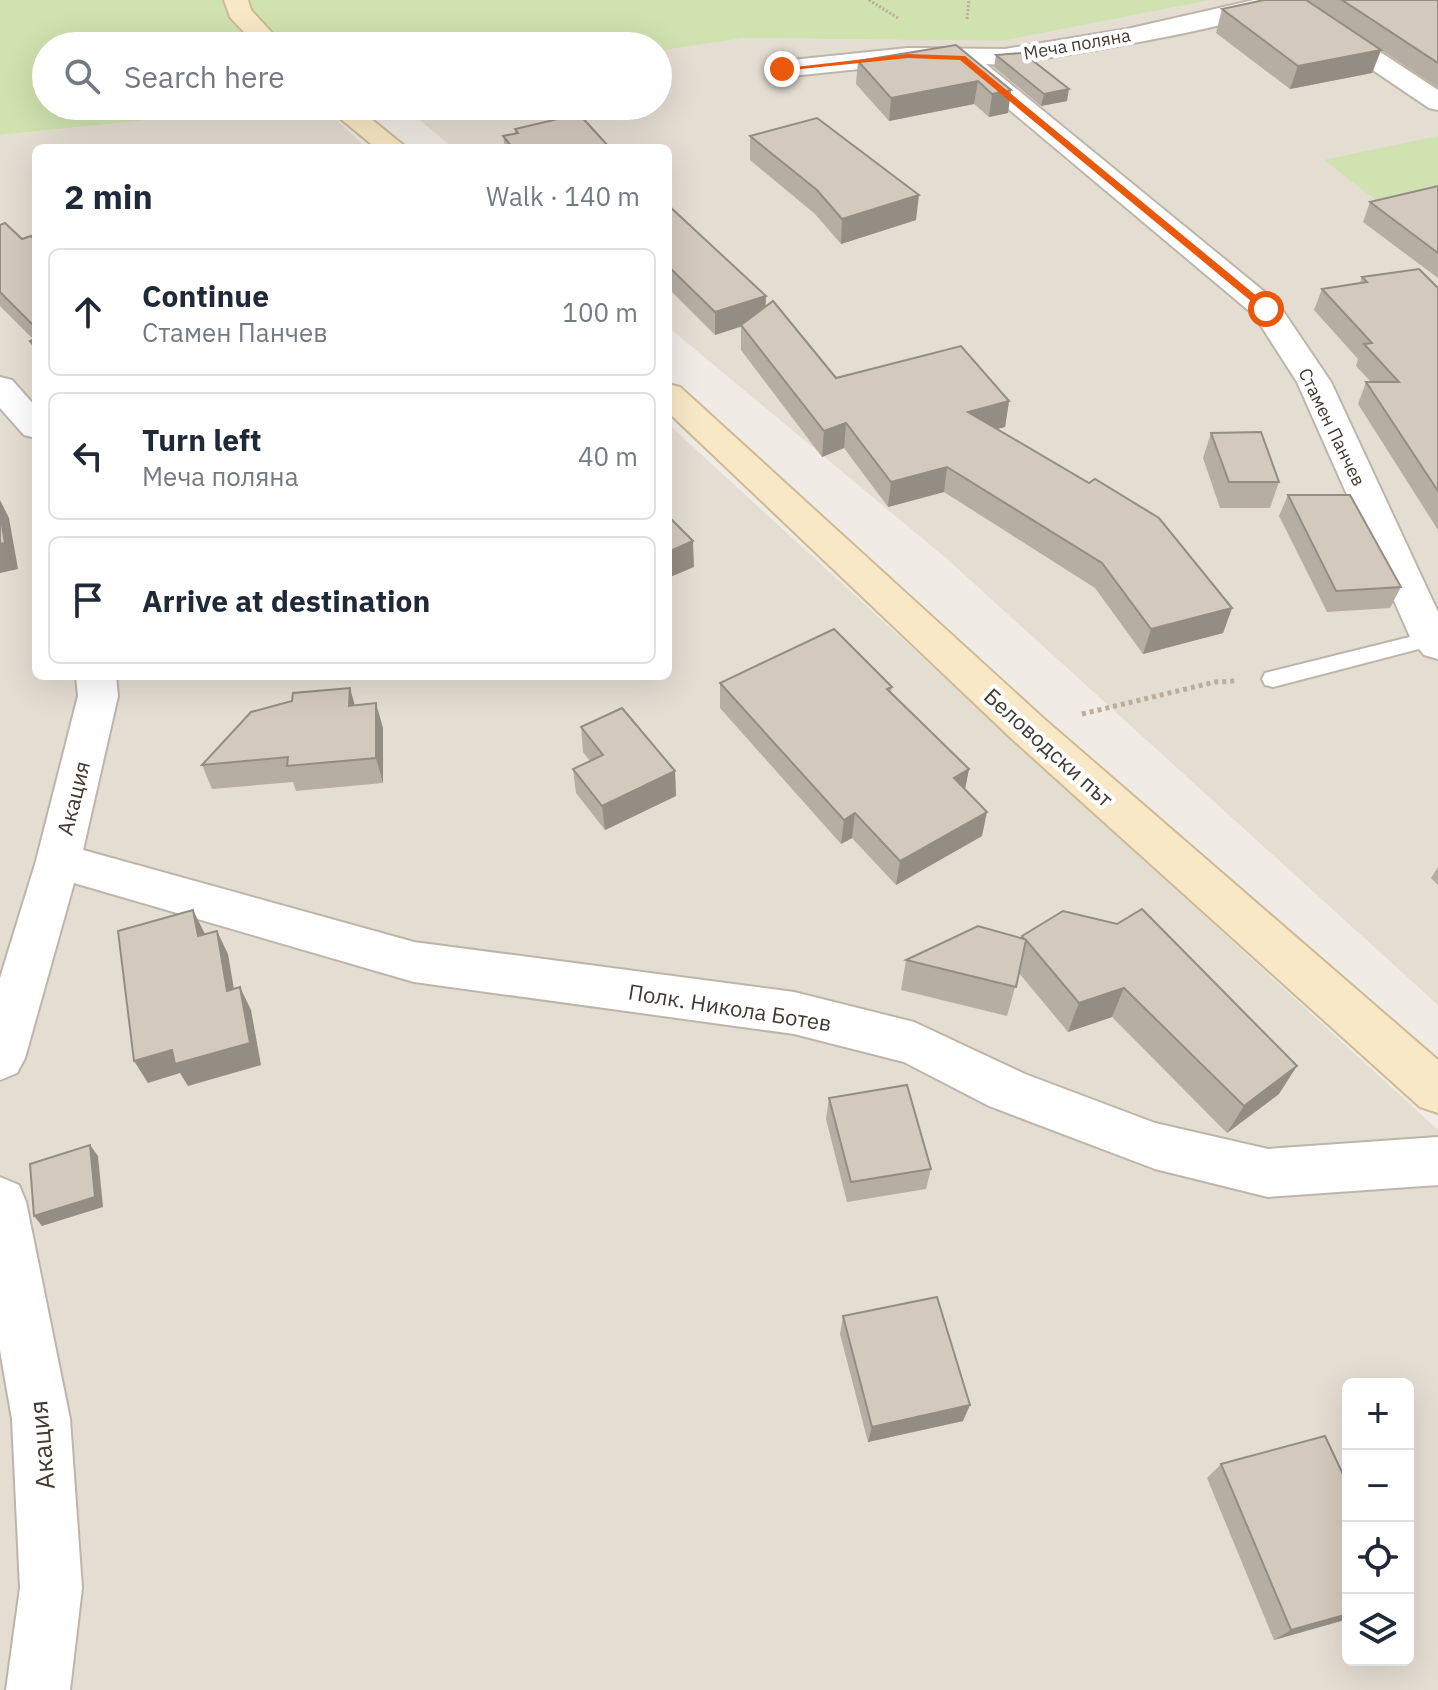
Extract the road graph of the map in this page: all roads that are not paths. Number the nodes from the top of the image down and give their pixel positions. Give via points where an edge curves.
1 (236, 0) edge
2 (1273, 0) edge
3 (1299, 9) edge
4 (258, 32) edge
5 (962, 58) junction
6 (782, 69) dead end
7 (1438, 102) edge
8 (356, 120) edge
9 (388, 144) edge
10 (0, 387) edge
11 (672, 398) edge
12 (32, 423) edge
13 (1436, 640) edge
14 (1273, 679) road end
15 (96, 680) edge
16 (58, 861) junction
17 (0, 1058) edge
18 (1438, 1091) edge
19 (1438, 1161) edge
20 (0, 1202) edge
21 (38, 1690) edge

1 - 4 street via 239,12
2 - 5 street, Меча поляна via 1255,9 1127,36 1005,57
3 - 7 street
5 - 6 street, Меча поляна via 908,56
5 - 13 street, Стамен Панчев via 1266,309 1314,382
8 - 9 street
10 - 12 street
11 - 18 street, Беловодски път via 1027,728
13 - 14 lane
15 - 16 street, Акация via 98,696
16 - 17 street, Акация
16 - 19 street, Полк. Никола Ботев via 414,962 794,1013 914,1043 1007,1090 1155,1146 1268,1173
20 - 21 street, Акация via 41,1419 51,1588

